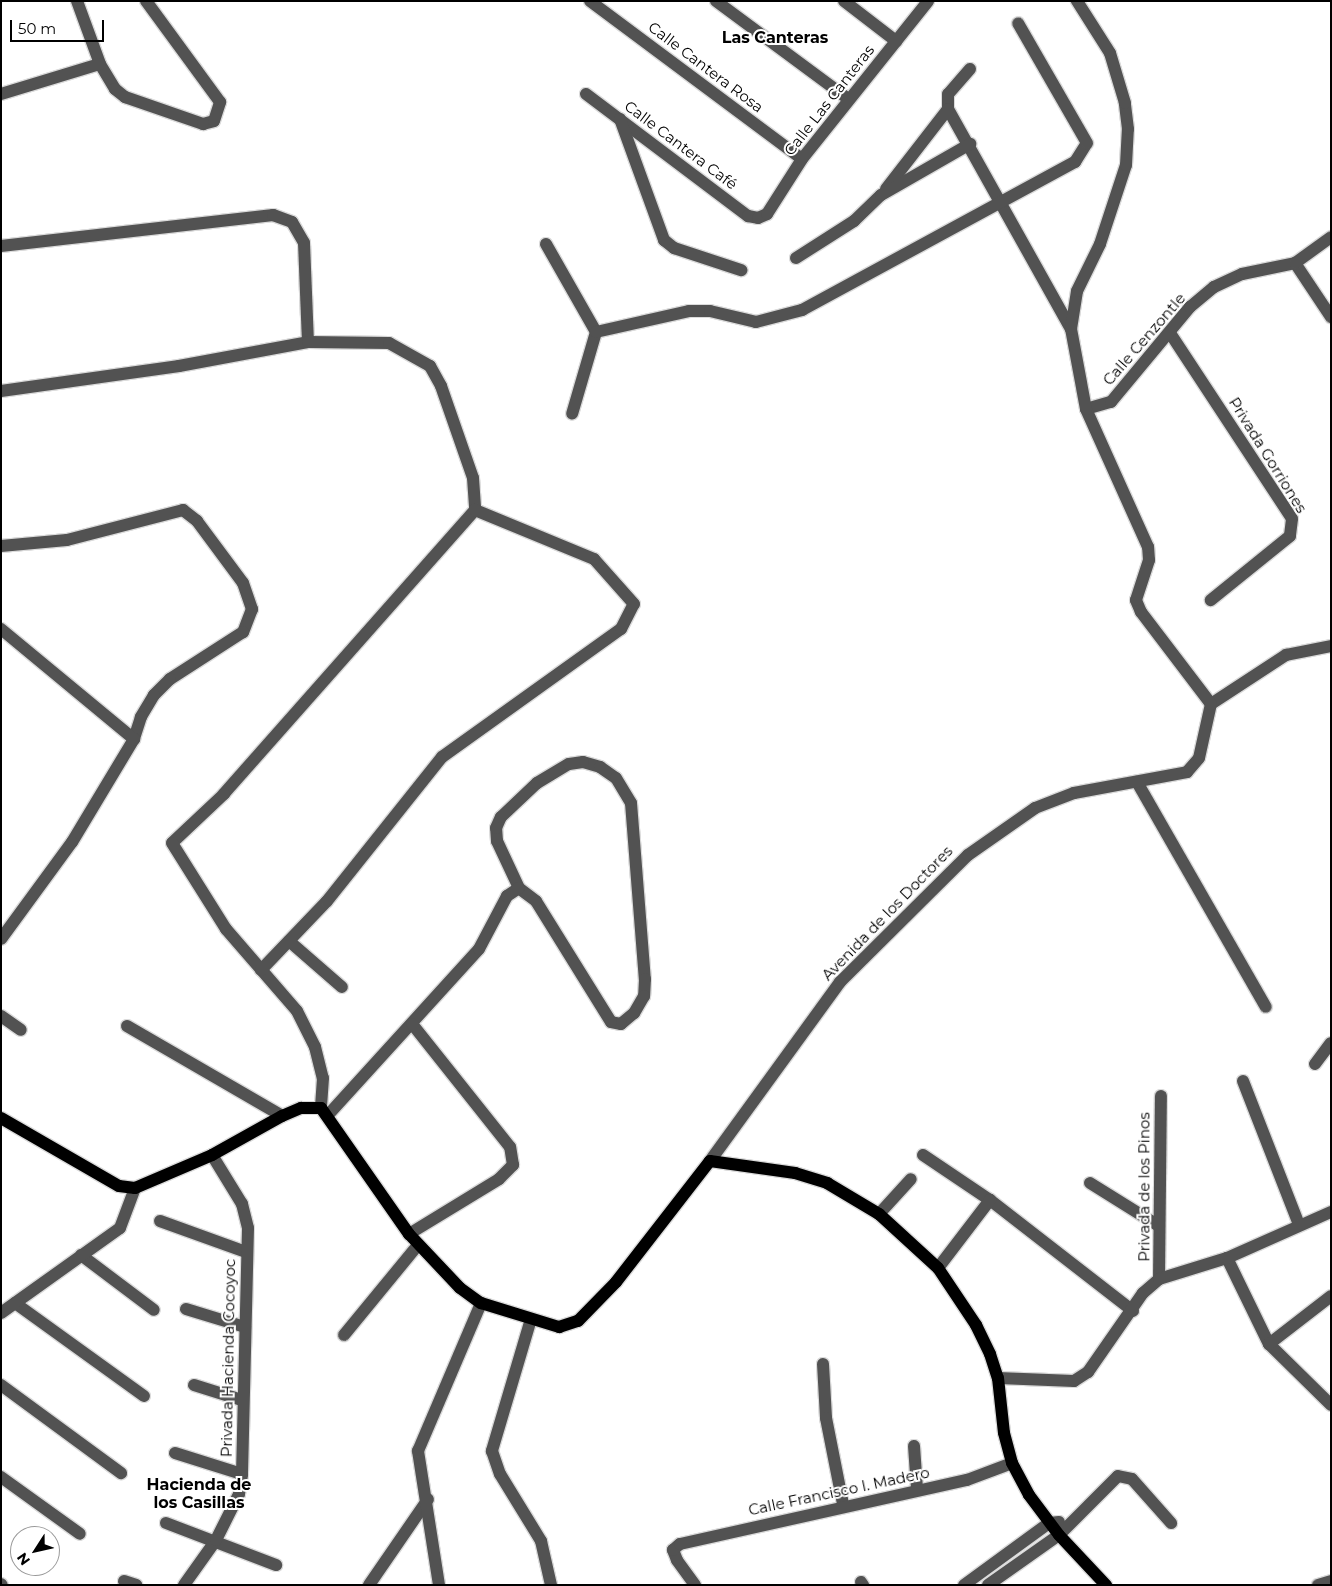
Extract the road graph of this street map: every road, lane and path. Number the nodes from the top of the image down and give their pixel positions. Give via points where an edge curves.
1 (77, 1) edge
2 (146, 1) edge
3 (590, 1) edge
4 (716, 1) edge
5 (844, 1) edge
6 (928, 1) edge
7 (1078, 1) edge
8 (1018, 23) dead end
9 (896, 41) junction
10 (100, 64) junction
11 (970, 69) dead end
12 (1, 94) edge
13 (586, 94) dead end
14 (847, 98) junction
15 (948, 108) junction
16 (620, 119) junction
17 (970, 144) junction
18 (802, 158) junction
19 (882, 195) junction
20 (1001, 201) junction
21 (758, 218) joint
22 (1331, 237) edge
23 (546, 244) dead end
24 (1, 246) edge
25 (796, 258) dead end
26 (1295, 263) junction
27 (741, 270) dead end
28 (1331, 317) edge
29 (1071, 329) junction
30 (596, 332) junction
31 (1170, 333) junction
32 (308, 342) junction
33 (1, 391) edge
34 (1086, 410) junction
35 (572, 414) dead end
36 (475, 510) junction
37 (1, 546) edge
38 (1211, 600) dead end
39 (1, 628) edge
40 (1331, 646) edge
41 (1211, 704) junction
42 (134, 739) junction
43 (1136, 782) junction
44 (519, 888) junction
45 (1, 939) edge
46 (288, 941) junction
47 (261, 970) junction
48 (342, 987) dead end
49 (1266, 1007) dead end
50 (1, 1016) edge
51 (412, 1024) junction
52 (127, 1026) dead end
53 (21, 1030) dead end
54 (1331, 1043) edge
55 (1315, 1064) dead end
56 (1243, 1081) dead end
57 (1161, 1096) dead end
58 (325, 1112) junction
59 (282, 1116) junction
60 (1, 1118) edge
61 (212, 1155) junction
62 (923, 1156) dead end
63 (710, 1161) junction
64 (911, 1179) dead end
65 (1090, 1183) dead end
66 (135, 1188) junction
67 (990, 1200) junction
68 (1331, 1212) edge
69 (880, 1214) junction
70 (160, 1221) dead end
71 (1299, 1225) junction
72 (1159, 1226) junction
73 (409, 1234) junction
74 (418, 1245) junction
75 (246, 1252) junction
76 (81, 1255) junction
77 (1227, 1258) junction
78 (938, 1268) junction
79 (1159, 1279) junction
80 (1331, 1296) edge
81 (15, 1302) junction
82 (482, 1303) junction
83 (186, 1309) dead end
84 (154, 1310) dead end
85 (1132, 1311) junction
86 (1, 1313) edge
87 (532, 1319) junction
88 (245, 1327) junction
89 (344, 1335) dead end
90 (1269, 1344) junction
91 (823, 1364) dead end
92 (998, 1378) junction
93 (1, 1385) edge
94 (194, 1385) dead end
95 (144, 1396) dead end
96 (242, 1400) junction
97 (1331, 1405) edge
98 (914, 1446) dead end
99 (175, 1453) dead end
100 (1012, 1463) junction
101 (121, 1474) dead end
102 (242, 1474) junction
103 (1, 1477) edge
104 (916, 1489) junction
105 (428, 1499) junction
106 (843, 1504) junction
107 (1071, 1520) junction
108 (166, 1523) dead end
109 (1049, 1523) junction
110 (1172, 1523) dead end
111 (80, 1534) dead end
112 (1059, 1535) junction
113 (216, 1540) junction
114 (276, 1565) dead end
115 (184, 1585) edge
116 (370, 1585) edge
117 (439, 1585) edge
118 (551, 1585) edge
119 (696, 1585) edge
120 (964, 1585) edge
121 (988, 1585) edge
122 (1105, 1585) edge

1 - 10 street
2 - 10 street via 220,102 218,114 203,124 125,97 115,89
3 - 18 street, Calle Cantera Rosa
4 - 14 street
5 - 9 street
6 - 9 street, Calle Las Canteras
7 - 29 street via 1110,53 1125,102 1128,128 1126,165 1100,244 1077,291
8 - 20 street via 1087,143 1075,162
9 - 14 street, Calle Las Canteras
10 - 12 street
11 - 15 street via 948,94
13 - 16 street, Calle Cantera Café
14 - 18 street, Calle Las Canteras
15 - 17 street
15 - 19 street
16 - 21 street, Calle Cantera Café via 748,216
16 - 27 street via 664,240 674,248
17 - 19 street
17 - 20 street
18 - 21 street, Calle Las Canteras via 767,214
19 - 25 street via 854,221
20 - 29 street
20 - 30 street via 802,310 776,319 756,322 710,311 689,311
22 - 26 street, Calle Cenzontle
23 - 30 street
24 - 32 street via 273,215 292,222 304,243
26 - 28 street
26 - 31 street, Calle Cenzontle via 1242,274 1214,287 1190,307
29 - 34 street
30 - 35 street
31 - 34 street, Calle Cenzontle via 1111,402
31 - 38 street, Privada Gorriones via 1292,519 1290,536
32 - 33 street via 179,366
32 - 36 street via 389,343 430,366 441,386 473,478
34 - 41 street via 1148,547 1146,573 1137,588 1141,612
36 - 46 street via 594,559 634,604 620,628 442,757 327,901
36 - 47 street via 224,794 172,843 226,929
37 - 42 street via 67,540 183,510 197,521 242,583 252,609 243,632 170,679 141,717
39 - 42 street
40 - 41 street via 1286,655
41 - 43 street, Avenida de los Doctores via 1199,758 1187,772
42 - 45 street via 72,842
43 - 49 street
43 - 63 street, Avenida de los Doctores via 1074,792 1035,808 968,855 840,982
44 - 44 street via 497,841 496,828 501,817 536,783 569,764 583,762 600,767 616,778 631,803 644,979 644,996 634,1013 620,1024 611,1022 536,901
44 - 51 street via 507,896 479,949
46 - 47 street
46 - 48 street
47 - 58 street via 296,1011 315,1047 323,1078
50 - 53 street
51 - 58 street
51 - 73 street via 510,1147 513,1165 499,1179
52 - 59 street
54 - 55 street
56 - 71 street
57 - 72 street, Privada de los Pinos
58 - 59 main road via 301,1108
58 - 73 main road, Avenida de los Doctores
59 - 61 main road
60 - 66 main road via 119,1186
61 - 66 main road
61 - 75 street, Privada Hacienda Cocoyoc via 242,1204 248,1228
62 - 67 street
63 - 69 main road via 795,1173 827,1183
63 - 87 main road, Avenida de los Doctores via 616,1282 578,1321 559,1327
64 - 69 street
65 - 72 street
66 - 76 street via 120,1228
67 - 78 street
67 - 85 street
68 - 71 street
69 - 78 main road
70 - 75 street
71 - 77 street
72 - 79 street, Privada de los Pinos
73 - 74 main road, Avenida de los Doctores
74 - 82 main road, Avenida de los Doctores via 460,1288
74 - 89 street
75 - 88 street, Privada Hacienda Cocoyoc
76 - 81 street
76 - 84 street
77 - 79 street
77 - 90 street
78 - 92 main road via 976,1325
79 - 85 street via 1143,1293
80 - 90 street
81 - 86 street
81 - 95 street
82 - 87 main road, Avenida de los Doctores
82 - 105 street via 418,1451
83 - 88 street
85 - 92 street via 1088,1372 1074,1381
87 - 118 street via 492,1451 500,1474 542,1541
88 - 96 street, Privada Hacienda Cocoyoc
90 - 97 street
91 - 106 street via 826,1418
92 - 100 main road via 1004,1434
93 - 101 street
94 - 96 street
96 - 102 street, Privada Hacienda Cocoyoc
98 - 104 street
99 - 102 street
100 - 104 street, Calle Francisco I. Madero via 967,1480
100 - 109 main road
102 - 113 street, Privada Hacienda Cocoyoc via 239,1494
103 - 111 street
104 - 106 street, Calle Francisco I. Madero
105 - 116 street
105 - 117 street
106 - 119 street, Calle Francisco I. Madero via 680,1544 673,1550
107 - 109 street
107 - 110 street via 1118,1476 1126,1476
107 - 112 street
108 - 113 street
109 - 112 main road
109 - 120 street
112 - 121 street
112 - 122 main road
113 - 114 street
113 - 115 street, Privada Hacienda Cocoyoc

